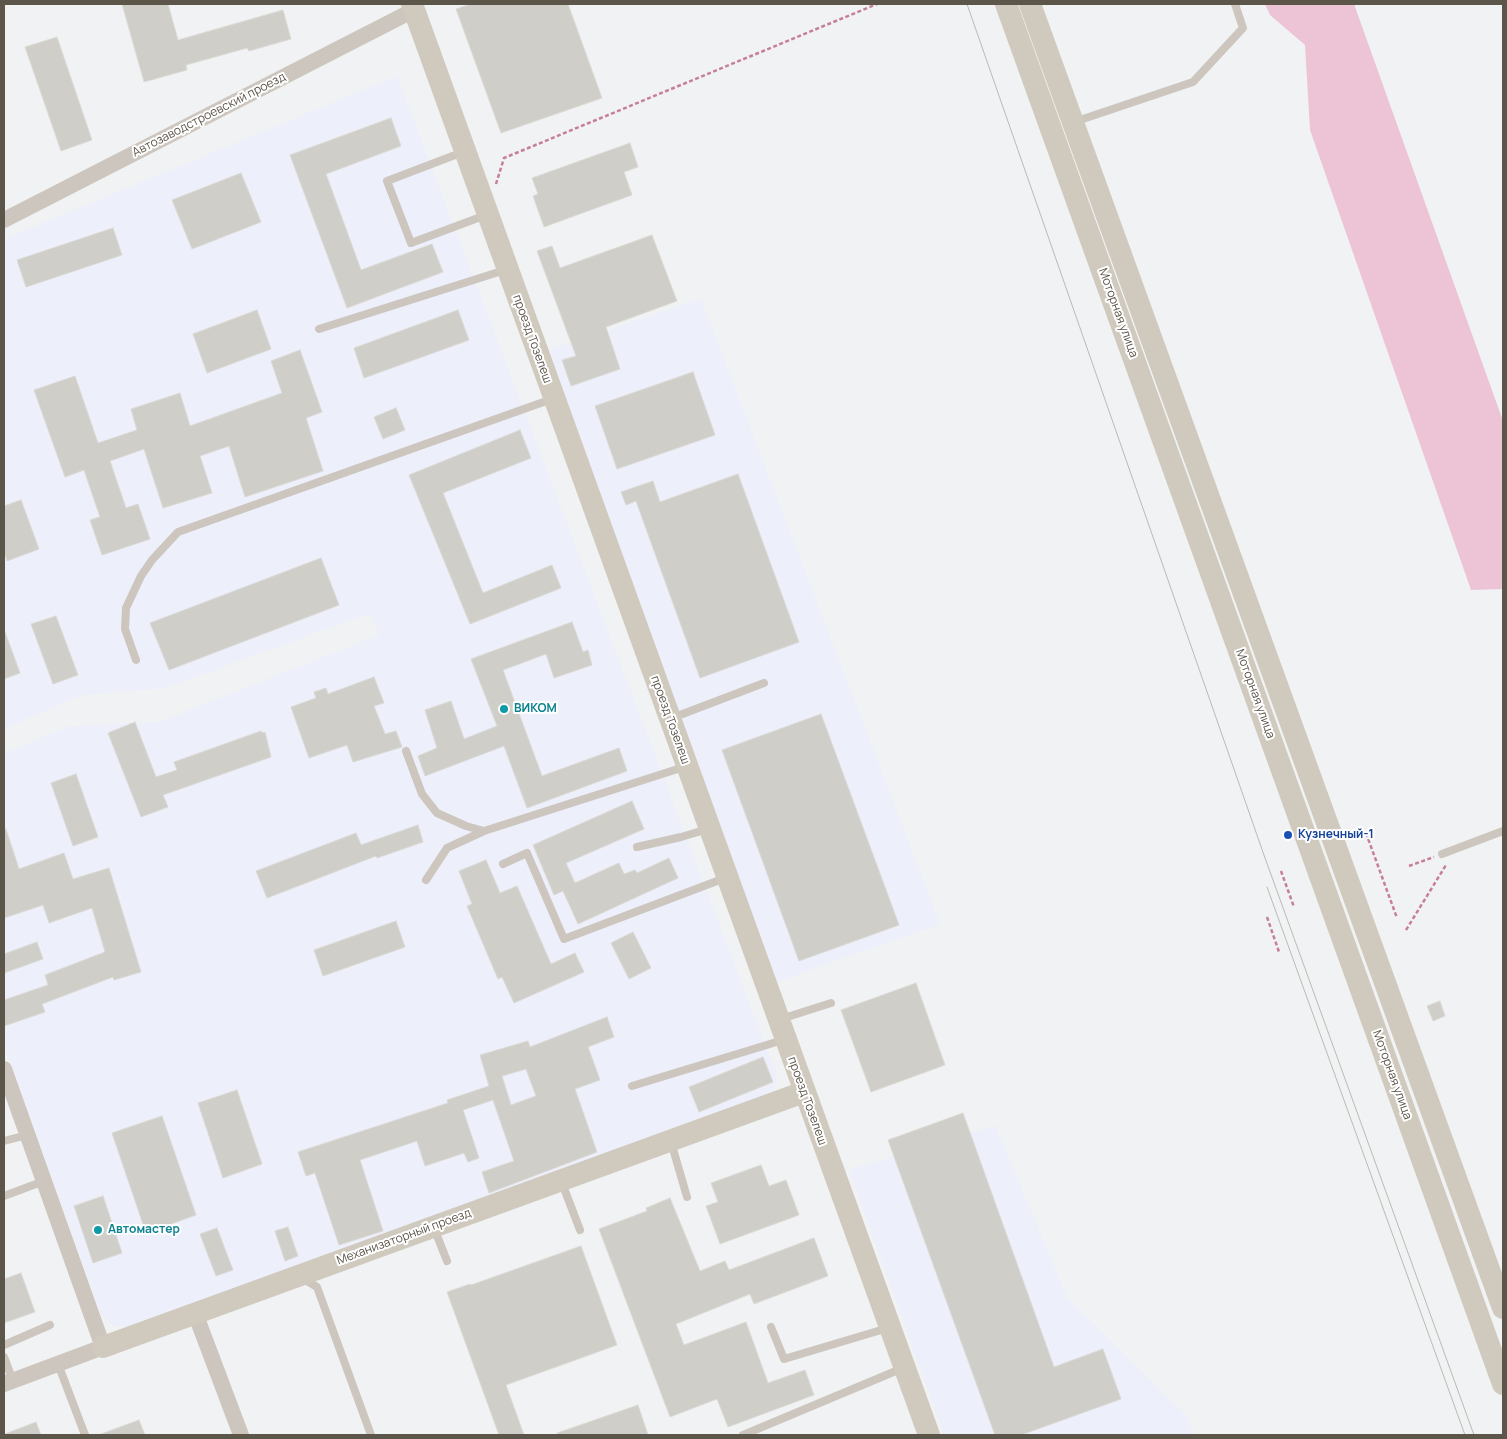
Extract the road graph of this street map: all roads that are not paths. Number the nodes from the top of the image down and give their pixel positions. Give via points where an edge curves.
1 (1006, 4) edge
2 (1030, 4) edge
3 (1235, 4) edge
4 (413, 7) edge
5 (1073, 122) junction
6 (465, 151) junction
7 (484, 206) junction
8 (4, 220) edge
9 (507, 270) junction
10 (319, 329) dead end
11 (554, 399) junction
12 (1189, 444) junction
13 (1168, 453) junction
14 (136, 660) dead end
15 (764, 682) dead end
16 (669, 719) junction
17 (406, 751) dead end
18 (686, 766) junction
19 (709, 828) junction
20 (484, 831) junction
21 (1503, 831) edge
22 (637, 847) dead end
23 (1442, 854) road end
24 (503, 864) dead end
25 (727, 877) junction
26 (426, 880) dead end
27 (831, 1003) dead end
28 (782, 1030) junction
29 (4, 1069) edge
30 (632, 1086) dead end
31 (804, 1092) junction
32 (27, 1135) junction
33 (670, 1140) junction
34 (4, 1141) edge
35 (561, 1180) junction
36 (44, 1182) junction
37 (4, 1196) edge
38 (687, 1197) dead end
39 (433, 1227) junction
40 (580, 1230) dead end
41 (447, 1261) dead end
42 (299, 1276) junction
43 (1503, 1308) edge
44 (195, 1314) junction
45 (50, 1325) dead end
46 (771, 1327) dead end
47 (890, 1328) junction
48 (4, 1345) edge
49 (104, 1347) junction
50 (4, 1357) edge
51 (58, 1364) junction
52 (904, 1368) junction
53 (8, 1382) edge
54 (1503, 1384) edge
55 (85, 1435) edge
56 (241, 1435) edge
57 (371, 1435) edge
58 (743, 1435) edge
59 (929, 1435) edge

1 - 13 main road, Моторная улица
2 - 5 main road, Моторная улица
3 - 5 lane via 1242,28 1193,82
4 - 6 main road, проезд Тозелеш
4 - 8 street, Автозаводстроевский проезд
5 - 12 main road, Моторная улица
6 - 7 main road, проезд Тозелеш
6 - 7 lane via 387,181 411,243
7 - 9 main road, проезд Тозелеш
9 - 10 lane
9 - 11 main road, проезд Тозелеш
11 - 14 lane via 178,532 141,576 126,608 125,629
11 - 16 main road, проезд Тозелеш
12 - 13 main road
12 - 43 main road, Моторная улица
13 - 54 main road, Моторная улица
15 - 16 lane
16 - 18 main road, проезд Тозелеш
17 - 20 lane via 422,794 437,813
18 - 19 main road, проезд Тозелеш
18 - 20 lane
19 - 22 lane
19 - 25 main road, проезд Тозелеш
20 - 26 lane via 447,848
21 - 23 lane
24 - 25 lane via 527,853 564,940
25 - 28 main road, проезд Тозелеш
27 - 28 lane
28 - 30 lane
28 - 31 main road, проезд Тозелеш
29 - 32 street
31 - 33 main road, Механизаторный проезд
31 - 47 main road, проезд Тозелеш
32 - 34 lane
32 - 36 street
33 - 35 main road, Механизаторный проезд
33 - 38 lane
35 - 39 main road, Механизаторный проезд
35 - 40 lane
36 - 37 lane
36 - 49 street
39 - 41 lane
39 - 42 main road, Механизаторный проезд
42 - 44 main road, Механизаторный проезд
42 - 57 lane via 317,1287
44 - 49 main road, Механизаторный проезд
44 - 56 street
45 - 48 lane
46 - 47 lane via 784,1359
47 - 52 main road, проезд Тозелеш
49 - 51 street, Механизаторный проезд
50 - 53 lane
51 - 53 street, Механизаторный проезд
51 - 55 lane
52 - 58 lane
52 - 59 main road, проезд Тозелеш

